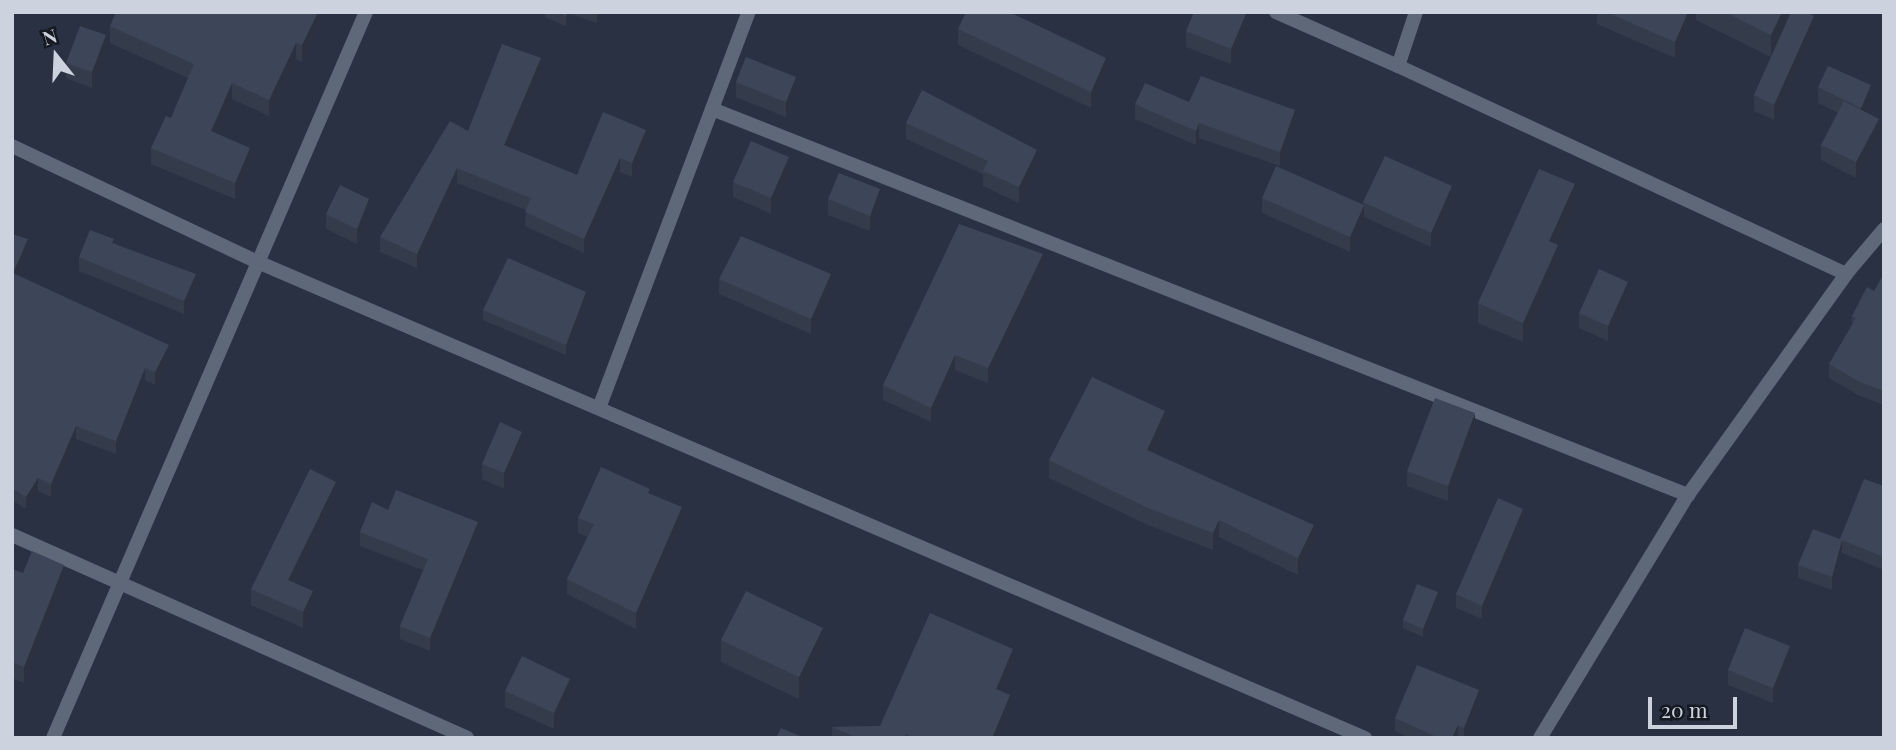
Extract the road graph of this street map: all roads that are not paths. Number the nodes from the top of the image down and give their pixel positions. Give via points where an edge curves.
1 (366, 12) edge
2 (749, 12) edge
3 (1276, 12) edge
4 (1416, 12) edge
5 (1398, 66) junction
6 (712, 109) junction
7 (12, 146) edge
8 (1884, 229) edge
9 (260, 263) junction
10 (1846, 274) junction
11 (600, 408) junction
12 (1688, 495) junction
13 (12, 536) edge
14 (121, 585) junction
15 (54, 738) edge
16 (467, 738) edge
17 (1365, 738) edge
18 (1540, 738) edge

1 - 9 street
2 - 6 street
3 - 5 street
4 - 5 street
5 - 10 street
6 - 11 street
6 - 12 street
7 - 9 street
8 - 10 street
9 - 11 street
9 - 14 street via 182,432
10 - 12 street
11 - 17 street
12 - 18 street
13 - 14 street
14 - 15 street
14 - 16 street

